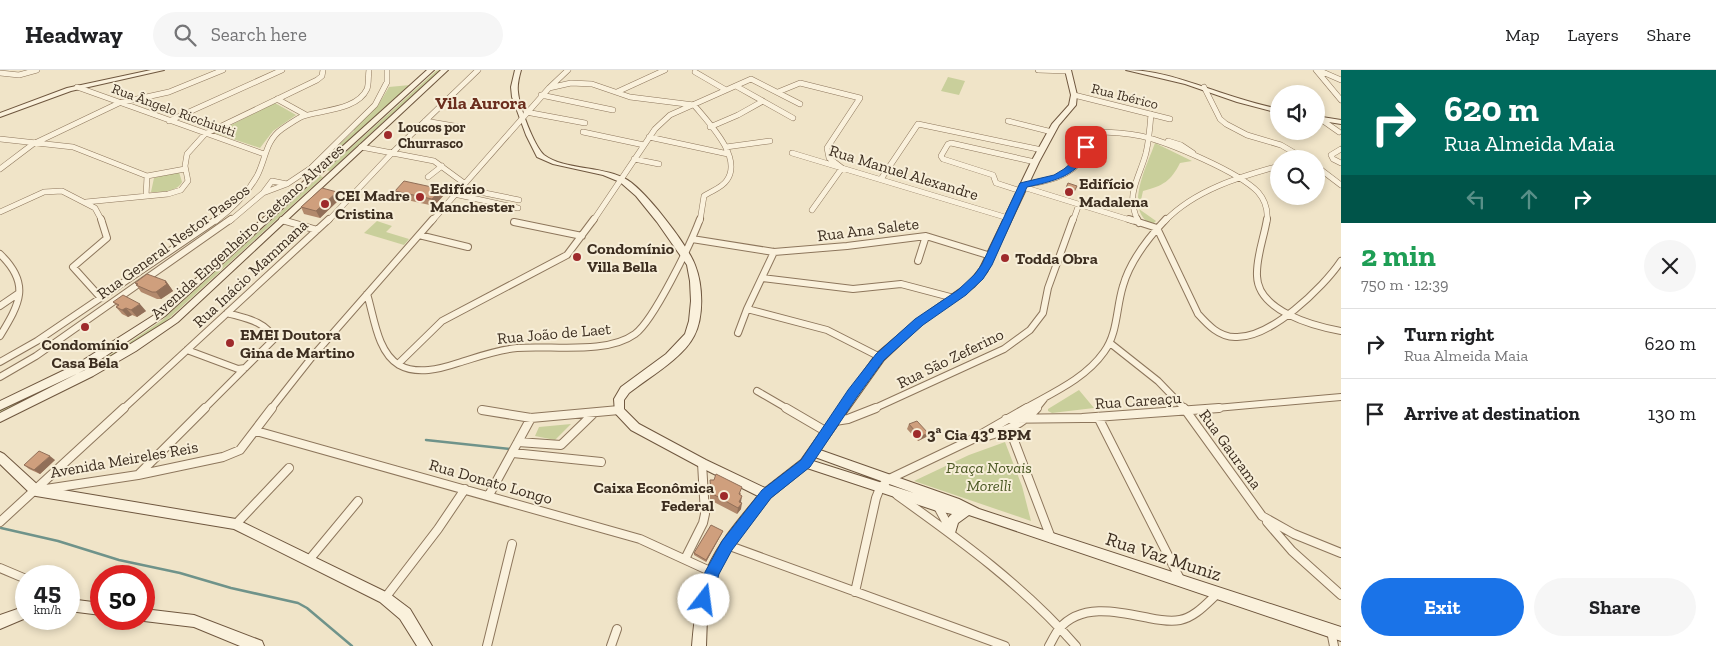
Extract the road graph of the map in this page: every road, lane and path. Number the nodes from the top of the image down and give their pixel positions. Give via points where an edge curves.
1 (37, 70) edge
2 (161, 70) edge
3 (223, 70) edge
4 (282, 70) edge
5 (323, 70) edge
6 (369, 70) edge
7 (387, 70) edge
8 (432, 70) edge
9 (445, 70) edge
10 (478, 70) edge
11 (518, 70) edge
12 (568, 70) edge
13 (665, 70) edge
14 (1038, 70) edge
15 (1068, 70) edge
16 (1130, 70) edge
17 (1142, 70) edge
18 (1317, 70) edge
19 (694, 72) dead end
20 (2, 73) edge
21 (1158, 75) junction
22 (1341, 80) edge
23 (736, 86) junction
24 (77, 87) junction
25 (549, 88) junction
26 (1204, 88) junction
27 (726, 90) junction
28 (617, 92) junction
29 (778, 92) junction
30 (541, 95) junction
31 (1074, 95) junction
32 (277, 99) junction
33 (1341, 100) edge
34 (763, 101) junction
35 (120, 103) junction
36 (800, 104) dead end
37 (694, 105) junction
38 (1270, 109) edge
39 (613, 110) dead end
40 (0, 113) edge
41 (525, 114) junction
42 (1151, 114) junction
43 (306, 115) junction
44 (793, 118) dead end
45 (1170, 119) dead end
46 (1325, 119) edge
47 (169, 121) junction
48 (425, 121) junction
49 (1008, 121) dead end
50 (1341, 122) edge
51 (585, 123) dead end
52 (1325, 123) edge
53 (710, 127) junction
54 (460, 128) dead end
55 (583, 132) dead end
56 (1052, 132) junction
57 (1340, 132) edge
58 (205, 134) junction
59 (649, 137) junction
60 (1148, 138) junction
61 (0, 140) edge
62 (770, 141) dead end
63 (32, 144) junction
64 (644, 144) junction
65 (361, 147) junction
66 (726, 147) junction
67 (1341, 149) edge
68 (1042, 150) junction
69 (1289, 150) edge
70 (392, 153) junction
71 (792, 153) dead end
72 (264, 154) junction
73 (728, 154) junction
74 (634, 159) junction
75 (1034, 162) junction
76 (1341, 163) edge
77 (659, 164) dead end
78 (442, 166) junction
79 (842, 168) junction
80 (0, 169) edge
81 (185, 169) junction
82 (1270, 169) edge
83 (318, 172) junction
84 (1325, 173) edge
85 (331, 175) junction
86 (148, 176) junction
87 (428, 177) dead end
88 (1239, 178) junction
89 (622, 179) junction
90 (881, 180) junction
91 (462, 185) junction
92 (1341, 185) edge
93 (1022, 188) junction
94 (454, 194) junction
95 (146, 196) junction
96 (519, 200) dead end
97 (86, 202) junction
98 (1079, 204) junction
99 (518, 208) dead end
100 (812, 210) dead end
101 (0, 212) edge
102 (1008, 218) junction
103 (282, 220) junction
104 (514, 222) dead end
105 (1139, 223) junction
106 (1157, 228) junction
107 (317, 230) junction
108 (419, 235) junction
109 (582, 236) junction
110 (926, 236) junction
111 (692, 239) junction
112 (468, 247) dead end
113 (774, 252) junction
114 (684, 253) junction
115 (0, 254) edge
116 (991, 256) junction
117 (918, 261) dead end
118 (1341, 261) edge
119 (1339, 270) edge
120 (762, 278) junction
121 (19, 293) junction
122 (367, 294) junction
123 (101, 298) junction
124 (954, 298) junction
125 (90, 305) junction
126 (0, 306) edge
127 (747, 309) junction
128 (99, 312) junction
129 (227, 313) junction
130 (1286, 314) junction
131 (1341, 331) edge
132 (738, 332) dead end
133 (0, 336) edge
134 (1110, 343) junction
135 (187, 350) junction
136 (880, 357) junction
137 (0, 362) edge
138 (398, 364) junction
139 (245, 368) junction
140 (0, 377) edge
141 (757, 391) dead end
142 (1341, 397) edge
143 (1045, 398) junction
144 (0, 406) edge
145 (482, 410) dead end
146 (619, 410) junction
147 (1187, 411) junction
148 (594, 413) junction
149 (1098, 417) junction
150 (0, 418) edge
151 (530, 418) junction
152 (1006, 419) junction
153 (1027, 420) junction
154 (835, 421) junction
155 (1010, 430) junction
156 (256, 431) junction
157 (828, 432) junction
158 (973, 439) junction
159 (515, 448) junction
160 (813, 452) junction
161 (0, 457) edge
162 (602, 462) dead end
163 (702, 463) junction
164 (805, 464) junction
165 (289, 468) dead end
166 (138, 475) junction
167 (889, 479) junction
168 (880, 488) junction
169 (465, 489) junction
170 (36, 491) junction
171 (893, 492) junction
172 (766, 494) junction
173 (931, 494) junction
174 (489, 495) junction
175 (358, 501) dead end
176 (937, 506) junction
177 (970, 512) junction
178 (1262, 516) junction
179 (0, 522) edge
180 (236, 524) junction
181 (953, 534) junction
182 (1051, 538) junction
183 (512, 544) dead end
184 (727, 545) junction
185 (1341, 553) edge
186 (685, 558) junction
187 (309, 560) junction
188 (0, 568) edge
189 (712, 572) junction
190 (15, 574) edge
191 (1181, 582) junction
192 (855, 592) junction
193 (1217, 594) junction
194 (1341, 595) edge
195 (385, 598) junction
196 (15, 616) edge
197 (155, 616) edge
198 (0, 622) edge
199 (1060, 627) junction
200 (617, 629) dead end
201 (1336, 632) edge
202 (257, 646) edge
203 (425, 646) edge
204 (487, 646) edge
205 (611, 646) edge
206 (699, 646) edge
207 (1005, 646) edge
208 (1049, 646) edge
209 (1076, 646) edge
210 (1334, 646) edge

1 - 20 street via 19,75
2 - 24 street
3 - 35 street via 169,92
4 - 47 street
5 - 32 street via 317,80
6 - 43 street, Rua General Nestor Passos via 367,89 358,99 332,111
7 - 128 street, Rua General Nestor Passos via 386,84 375,105 311,168 286,184 263,193 228,222
8 - 83 street, Avenida Engenheiro Caetano Alvares
9 - 65 street, Avenida Engenheiro Caetano Alvares
10 - 48 street, Rua Inácio Mammana
11 - 41 street via 514,91
12 - 25 street
13 - 28 street
14 - 15 street
15 - 31 street
16 - 21 street
17 - 21 street
18 - 22 street
18 - 33 street
19 - 27 street
21 - 26 street
23 - 27 street
23 - 29 street via 754,79
23 - 34 street
24 - 35 street, Rua Ângelo Ricchiutti
24 - 40 street
25 - 28 street via 581,83
25 - 30 street
26 - 38 street
26 - 69 street via 1220,119 1226,124
27 - 37 street
28 - 37 street via 635,98
29 - 36 street
29 - 79 street via 798,83 860,100 826,148 829,158
30 - 39 street
30 - 41 street
31 - 42 street, Rua Ibérico
31 - 56 street via 1072,106
32 - 43 street
32 - 58 street
34 - 44 street
34 - 53 street
35 - 47 street, Rua Ângelo Ricchiutti
35 - 63 street
37 - 53 street, Rua João de Laet
37 - 59 street via 666,117
41 - 51 street
41 - 89 street via 535,148 542,158
41 - 91 street
42 - 45 street, Rua Ibérico
42 - 60 street
43 - 72 street, Rua General Nestor Passos via 279,131
46 - 50 street
47 - 58 street, Rua Ângelo Ricchiutti
48 - 54 street
48 - 70 street, Rua Inácio Mammana
49 - 56 street
52 - 57 street
53 - 66 street, Rua João de Laet
55 - 64 street
56 - 68 street
58 - 72 street, Rua Ângelo Ricchiutti
58 - 81 street via 188,152
59 - 64 street
59 - 73 street
60 - 88 street
60 - 93 street via 1094,132 1082,158 1067,171
60 - 105 street via 1132,199
61 - 63 street
62 - 66 street
63 - 80 street
63 - 86 street via 84,150
64 - 74 street
65 - 70 street
65 - 85 street, Avenida Engenheiro Caetano Alvares
66 - 73 street, Rua João de Laet
67 - 76 street via 1331,155
68 - 75 street
68 - 90 street via 918,124
70 - 78 street via 434,161
70 - 107 street, Rua Inácio Mammana
71 - 79 street, Rua Manuel Alexandre
72 - 123 street, Rua General Nestor Passos via 250,190 235,207
73 - 111 street, Rua João de Laet via 729,177 702,199 700,220
74 - 77 street
74 - 89 street
75 - 93 street
75 - 93 street via 951,143 941,156 993,174 996,183
78 - 87 street
78 - 91 street
79 - 90 street, Rua Manuel Alexandre
79 - 100 street
81 - 86 street
81 - 95 street via 188,181 183,189
82 - 88 street
83 - 85 street
83 - 144 street, Avenida Engenheiro Caetano Alvares via 162,314 82,367
84 - 92 street
85 - 103 street, Avenida Engenheiro Caetano Alvares
86 - 95 street
88 - 106 street via 1193,198 1168,215
88 - 130 street via 1257,191 1268,212 1257,283 1272,304
89 - 109 street
89 - 114 street via 633,188
90 - 102 street, Rua Manuel Alexandre
91 - 94 street
91 - 96 street
93 - 98 street
93 - 102 street
94 - 99 street
94 - 108 street
95 - 97 street
97 - 101 street via 66,192 50,191
97 - 123 street via 98,212 107,238 73,267
98 - 105 street
98 - 154 street, Rua São Zeferino via 1048,288 1043,313 1030,330 1004,349 966,368 874,409
102 - 116 street
103 - 107 street
103 - 150 street, Avenida Engenheiro Caetano Alvares via 159,332 102,368
104 - 109 street
105 - 106 street
106 - 130 street via 1187,297 1211,329 1242,338 1252,336
106 - 134 street via 1134,262 1124,285
107 - 129 street, Rua Inácio Mammana
108 - 112 street
108 - 122 street
109 - 138 street via 562,259 436,326
110 - 113 street, Rua Ana Salete
110 - 116 street, Rua Ana Salete
110 - 117 street
111 - 113 street, Rua Ana Salete
111 - 114 street, Rua João de Laet
113 - 120 street
114 - 138 street, Rua João de Laet via 650,318 643,328 628,338 606,344 501,350 430,370 409,369
114 - 146 street via 694,273 692,331 682,344 625,390 619,399
115 - 121 street via 19,278
116 - 124 street via 979,277
118 - 119 street
119 - 130 street via 1310,299
120 - 124 street via 853,289 901,284
120 - 127 street
121 - 126 street
121 - 133 street
122 - 138 street via 384,348
122 - 156 street via 312,356
123 - 125 street, Rua General Nestor Passos
124 - 136 street via 919,322
125 - 128 street, Rua General Nestor Passos
125 - 137 street, Rua General Nestor Passos
127 - 132 street
127 - 136 street via 827,330
128 - 140 street, Rua General Nestor Passos
129 - 135 street, Rua Inácio Mammana
129 - 139 street via 265,326 274,337
130 - 131 street via 1319,327
134 - 143 street via 1077,379
134 - 147 street, Rua Gaurama via 1158,382
135 - 139 street via 238,369
135 - 170 street, Rua Inácio Mammana
136 - 154 street
139 - 166 street
141 - 157 street
142 - 147 street, Rua Careaçu
143 - 152 street
143 - 153 street
145 - 151 street
146 - 148 street
146 - 163 street via 634,427
147 - 149 street, Rua Careaçu
147 - 178 street, Rua Gaurama
148 - 151 street
148 - 159 street via 561,445
149 - 153 street, Rua Careaçu
149 - 191 street
151 - 159 street
152 - 153 street
152 - 158 street
153 - 155 street
154 - 157 street
155 - 158 street
155 - 182 street
156 - 166 street, Avenida Meireles Reis via 240,450 229,456
156 - 169 street, Rua Donato Longo
157 - 160 street
158 - 167 street
159 - 162 street
159 - 174 street
160 - 164 street
160 - 167 street, Rua Vaz Muniz
161 - 170 street, Avenida Meireles Reis
163 - 172 street
163 - 186 street via 704,523
164 - 168 street, Rua Vaz Muniz
164 - 172 street
165 - 180 street
166 - 170 street, Avenida Meireles Reis
167 - 168 street
167 - 173 street, Rua Vaz Muniz
168 - 171 street, Rua Vaz Muniz
168 - 192 street
169 - 174 street, Rua Donato Longo
169 - 195 street
170 - 179 street, Rua Inácio Mammana
170 - 180 street
171 - 176 street, Rua Vaz Muniz
171 - 181 street
172 - 184 street
173 - 176 street
173 - 177 street, Rua Vaz Muniz via 963,506
174 - 186 street, Rua Donato Longo via 640,539
175 - 187 street
176 - 177 street, Rua Vaz Muniz
176 - 181 street
177 - 181 street via 953,520
177 - 182 street, Rua Vaz Muniz
178 - 185 street, Rua Gaurama via 1294,534
178 - 194 street via 1292,551
180 - 187 street
181 - 199 street
182 - 191 street, Rua Vaz Muniz
183 - 204 street
184 - 189 street
184 - 192 street
186 - 189 street, Rua Donato Longo
187 - 195 street
188 - 190 street
189 - 206 street via 701,617
191 - 193 street, Rua Vaz Muniz
192 - 207 street
193 - 199 street via 1182,619 1162,620 1100,610 1077,616
193 - 201 street, Rua Vaz Muniz
195 - 203 street via 405,614
196 - 198 street
197 - 202 street via 194,621
199 - 208 street
199 - 209 street
200 - 205 street
201 - 210 street

